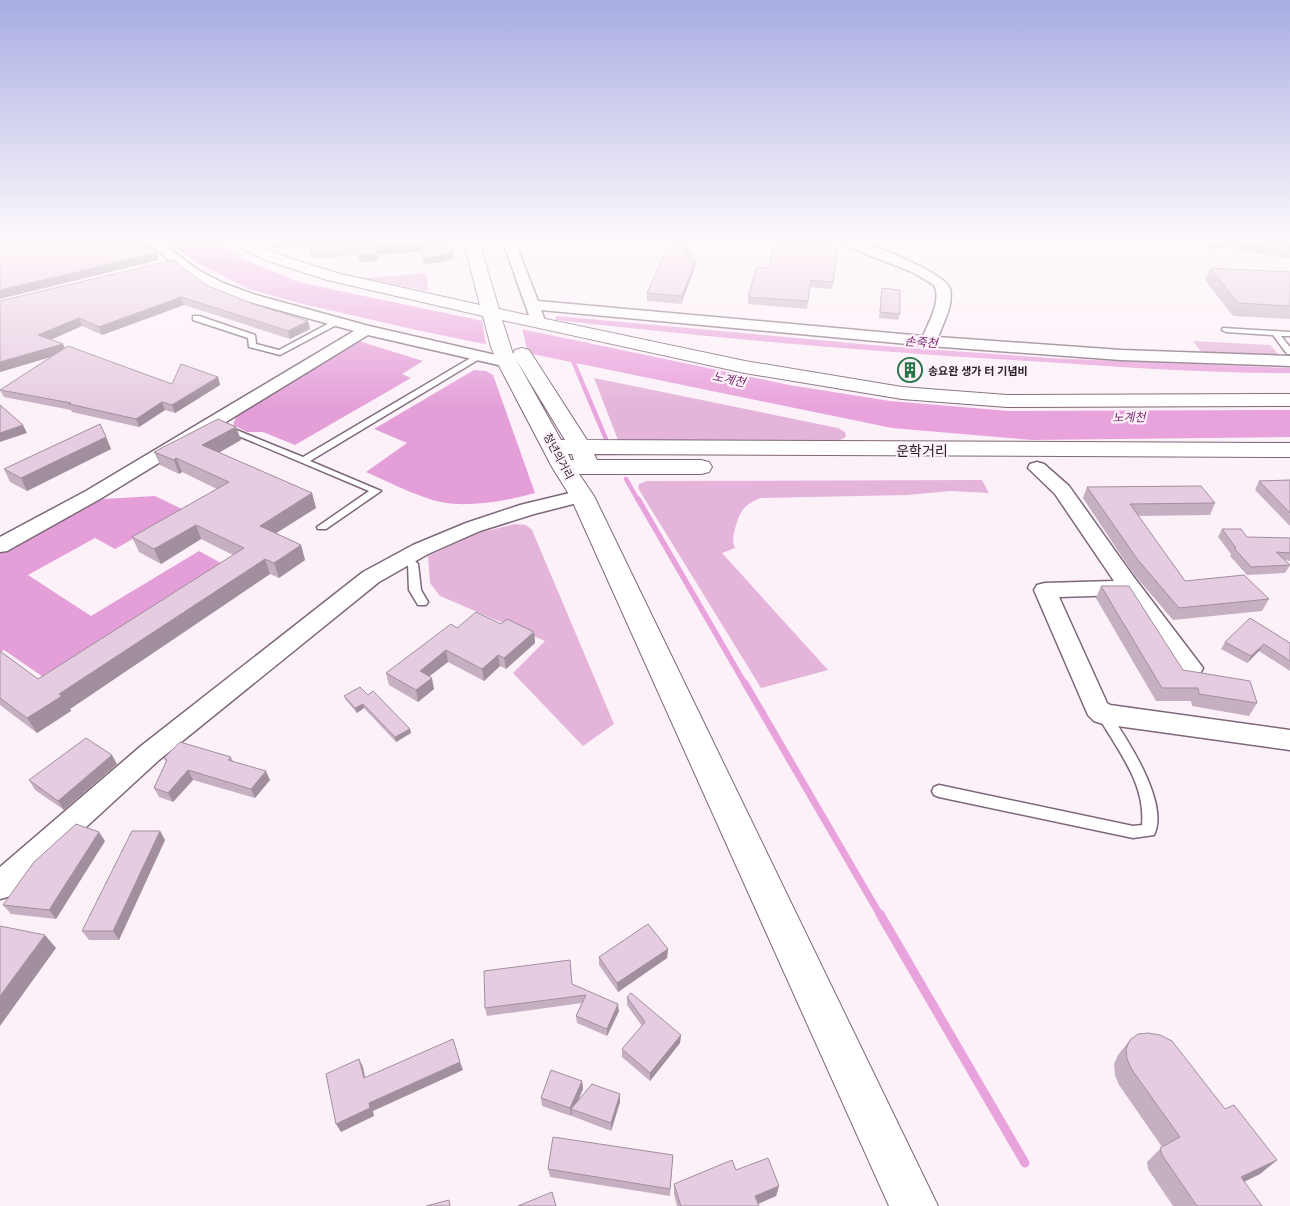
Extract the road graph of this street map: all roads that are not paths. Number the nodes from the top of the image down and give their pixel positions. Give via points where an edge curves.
1 (244, 295) edge
2 (415, 295) edge
3 (495, 295) edge
4 (528, 295) edge
5 (942, 295) edge
6 (532, 305) junction
7 (504, 315) junction
8 (196, 318) dead end
9 (338, 322) junction
10 (539, 324) junction
11 (366, 330) junction
12 (1226, 330) dead end
13 (1275, 333) junction
14 (1290, 334) edge
15 (929, 341) junction
16 (1290, 352) edge
17 (503, 354) junction
18 (1290, 361) edge
19 (1290, 400) edge
20 (212, 423) junction
21 (1290, 450) edge
22 (303, 461) junction
23 (574, 465) junction
24 (1037, 468) junction
25 (1290, 468) edge
26 (322, 527) dead end
27 (0, 546) edge
28 (405, 556) junction
29 (1131, 588) junction
30 (422, 602) dead end
31 (1191, 668) dead end
32 (1104, 714) junction
33 (1290, 740) edge
34 (939, 791) dead end
35 (0, 886) edge
36 (914, 1206) edge

1 - 9 street
2 - 7 main road
3 - 7 main road, 청년의거리
4 - 6 street
5 - 15 street
6 - 10 street
6 - 15 street
7 - 10 main road
7 - 17 main road, 청년의거리
8 - 9 lane via 252,338 252,345 280,353
9 - 11 street
10 - 19 main road via 746,367 902,394 1007,401
11 - 17 street
11 - 20 street
12 - 13 lane
13 - 14 lane
13 - 16 lane
15 - 18 street via 1122,355
17 - 22 lane
17 - 23 main road, 청년의거리
20 - 22 lane
20 - 27 street via 93,495
21 - 23 main road, 운학거리
22 - 26 lane via 376,491
23 - 24 main road, 운학거리
23 - 28 street via 543,504 435,542
23 - 36 main road, 청년의거리
24 - 25 main road, 운학거리
24 - 29 street via 1062,490
28 - 30 lane via 413,564 415,590
28 - 35 street via 371,577 158,747
29 - 31 street
29 - 32 street via 1044,590 1097,708
32 - 33 street
32 - 34 lane via 1123,741 1141,780 1152,818 1149,830 1133,832

